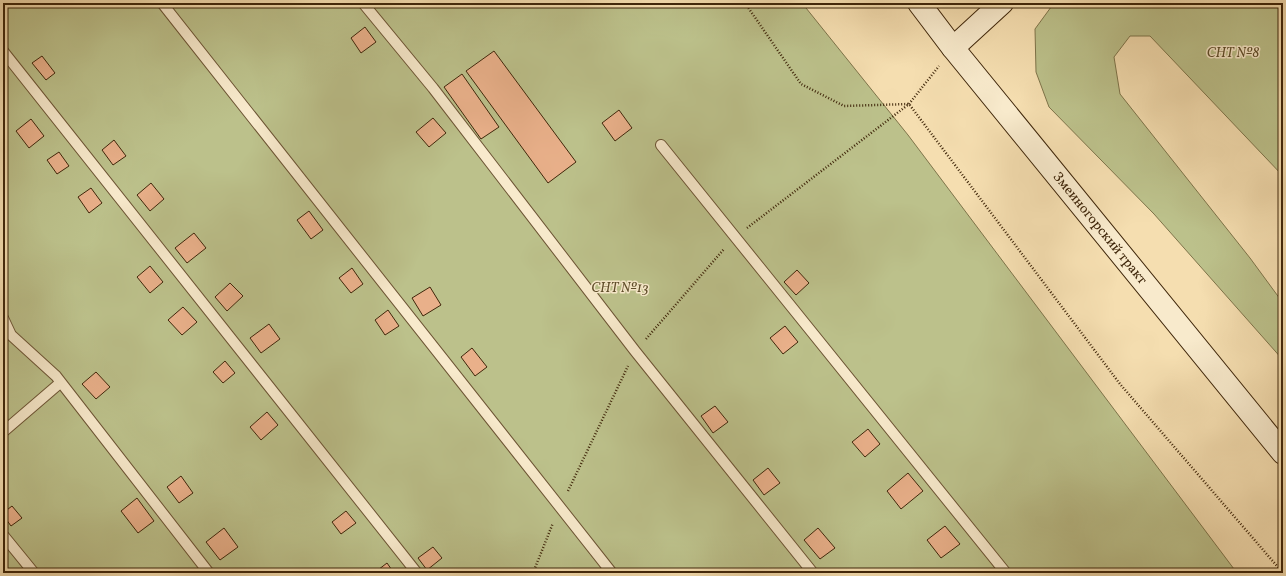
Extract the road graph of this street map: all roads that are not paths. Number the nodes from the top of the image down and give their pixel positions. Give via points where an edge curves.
1 (162, 3) edge
2 (363, 3) edge
3 (919, 3) edge
4 (1002, 3) edge
5 (953, 48) junction
6 (3, 51) edge
7 (661, 145) dead end
8 (3, 318) edge
9 (60, 382) junction
10 (3, 432) edge
11 (1283, 453) edge
12 (3, 535) edge
13 (34, 573) edge
14 (209, 573) edge
15 (417, 573) edge
16 (612, 573) edge
17 (813, 573) edge
18 (1006, 573) edge

1 - 16 lane
2 - 17 lane via 433,88 635,351
3 - 5 main road, Змеиногорский тракт
4 - 5 main road
5 - 11 main road, Змеиногорский тракт
6 - 15 lane
7 - 18 lane
8 - 9 lane via 12,335
9 - 10 lane
9 - 14 lane
12 - 13 lane

